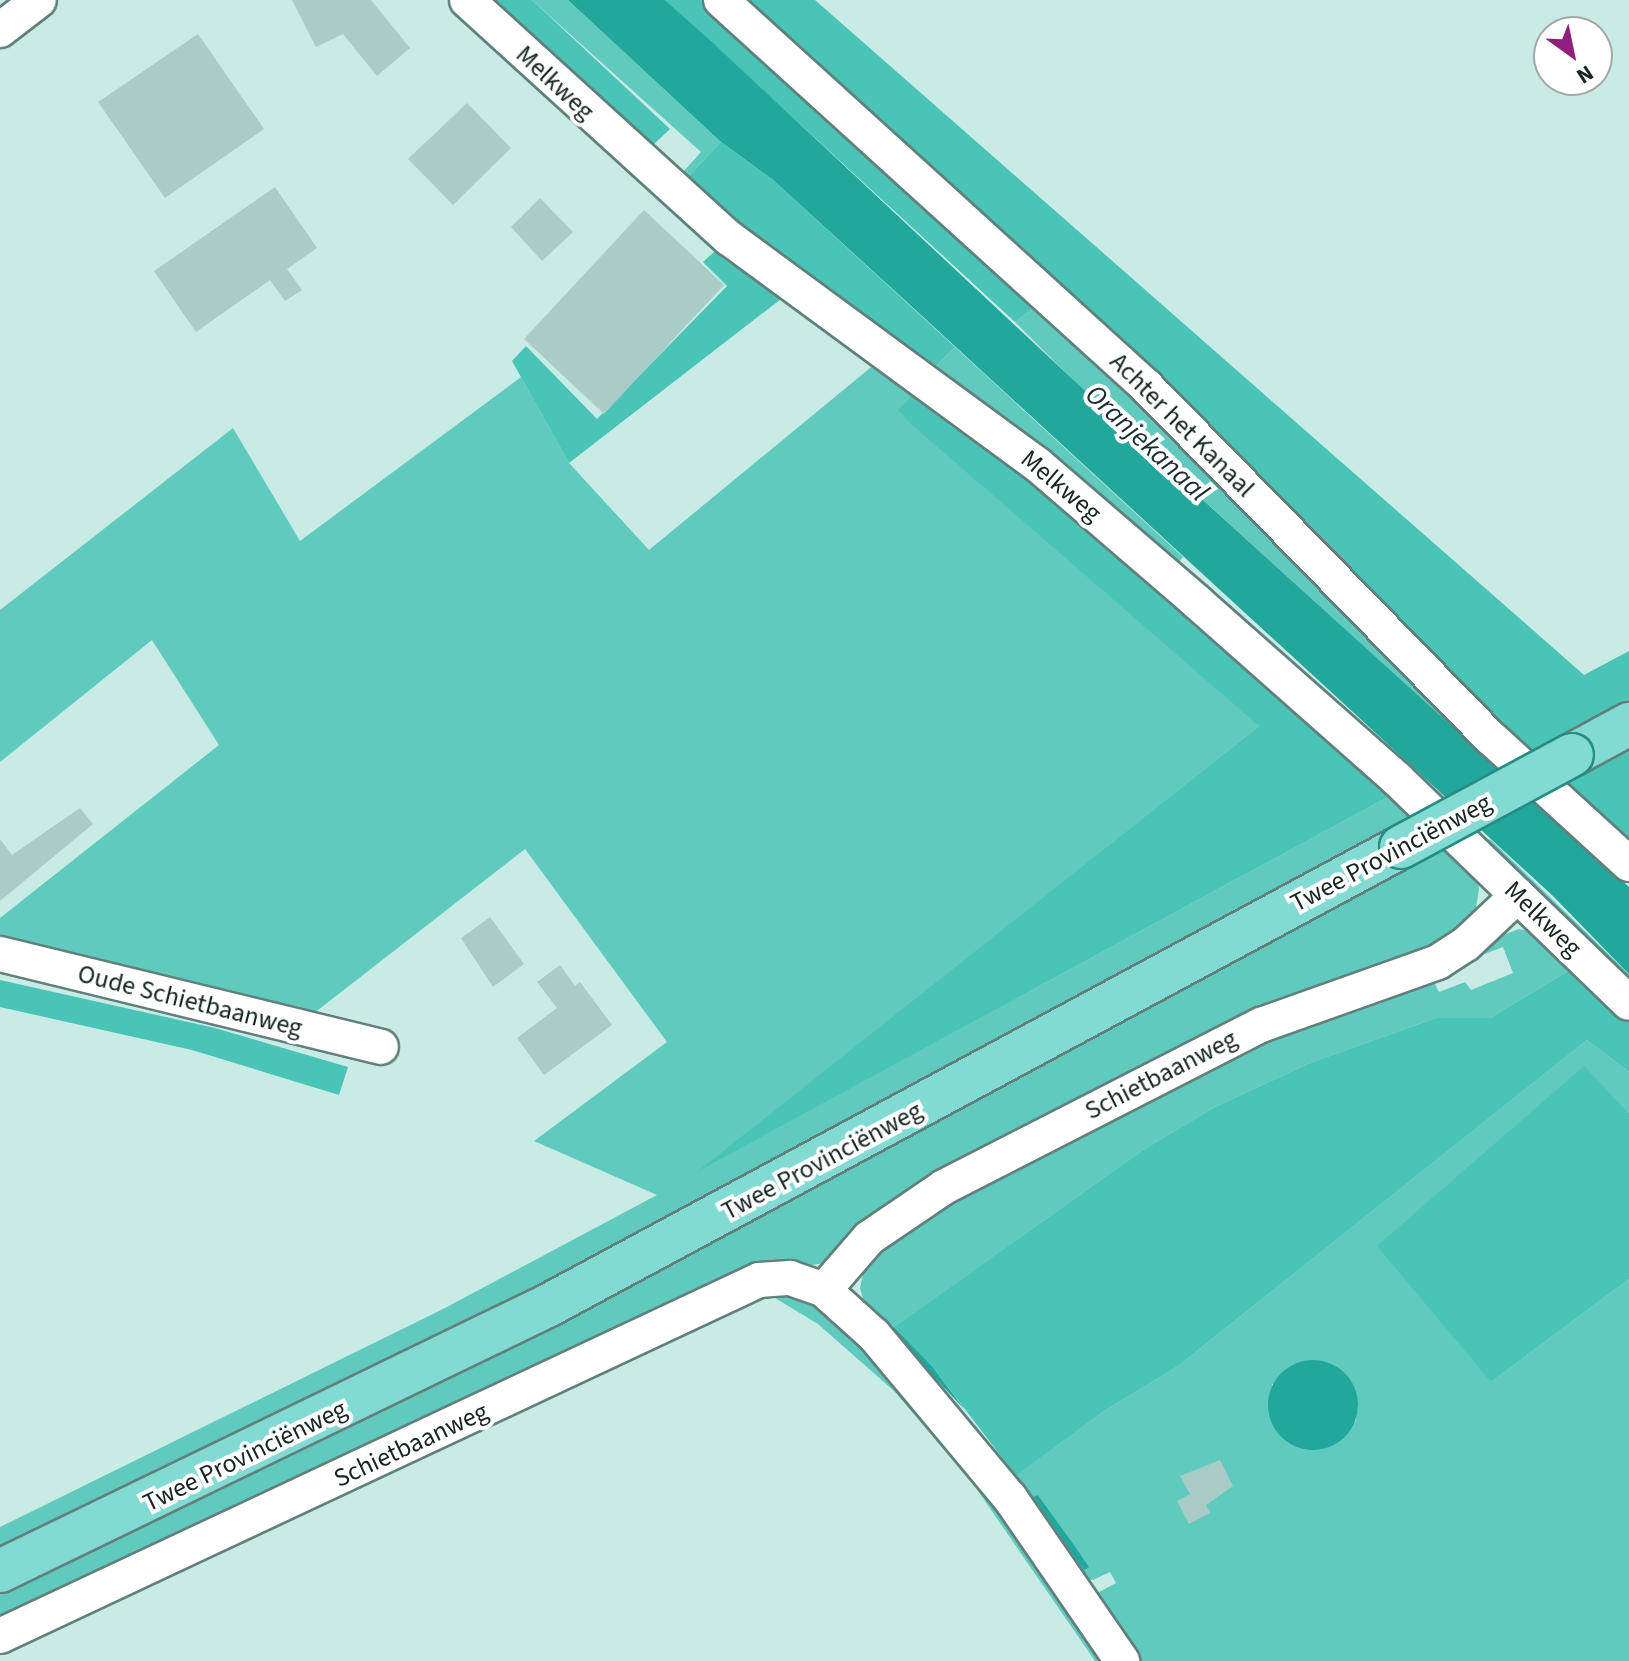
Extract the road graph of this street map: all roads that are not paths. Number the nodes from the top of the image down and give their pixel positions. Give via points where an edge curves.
1 (39, 0) edge
2 (467, 0) edge
3 (721, 0) edge
4 (0, 30) edge
5 (1629, 724) edge
6 (1629, 864) edge
7 (1518, 895) junction
8 (0, 954) edge
9 (1629, 1003) edge
10 (381, 1047) dead end
11 (824, 1290) junction
12 (0, 1571) edge
13 (0, 1636) edge
14 (1122, 1661) edge

1 - 4 street
2 - 7 street, Melkweg via 729,238 1038,465 1397,779
3 - 6 street, Achter het Kanaal via 1147,387 1437,684
5 - 12 main road, Twee Provinciënweg, bridge via 549,1305
7 - 9 street, Melkweg
7 - 11 street, Schietbaanweg via 1466,944 1438,962 1251,1030 944,1187 869,1238
8 - 10 street, Oude Schietbaanweg
11 - 13 street, Schietbaanweg via 790,1278 759,1280
11 - 14 street, Schietbaanweg via 874,1335 1010,1498

